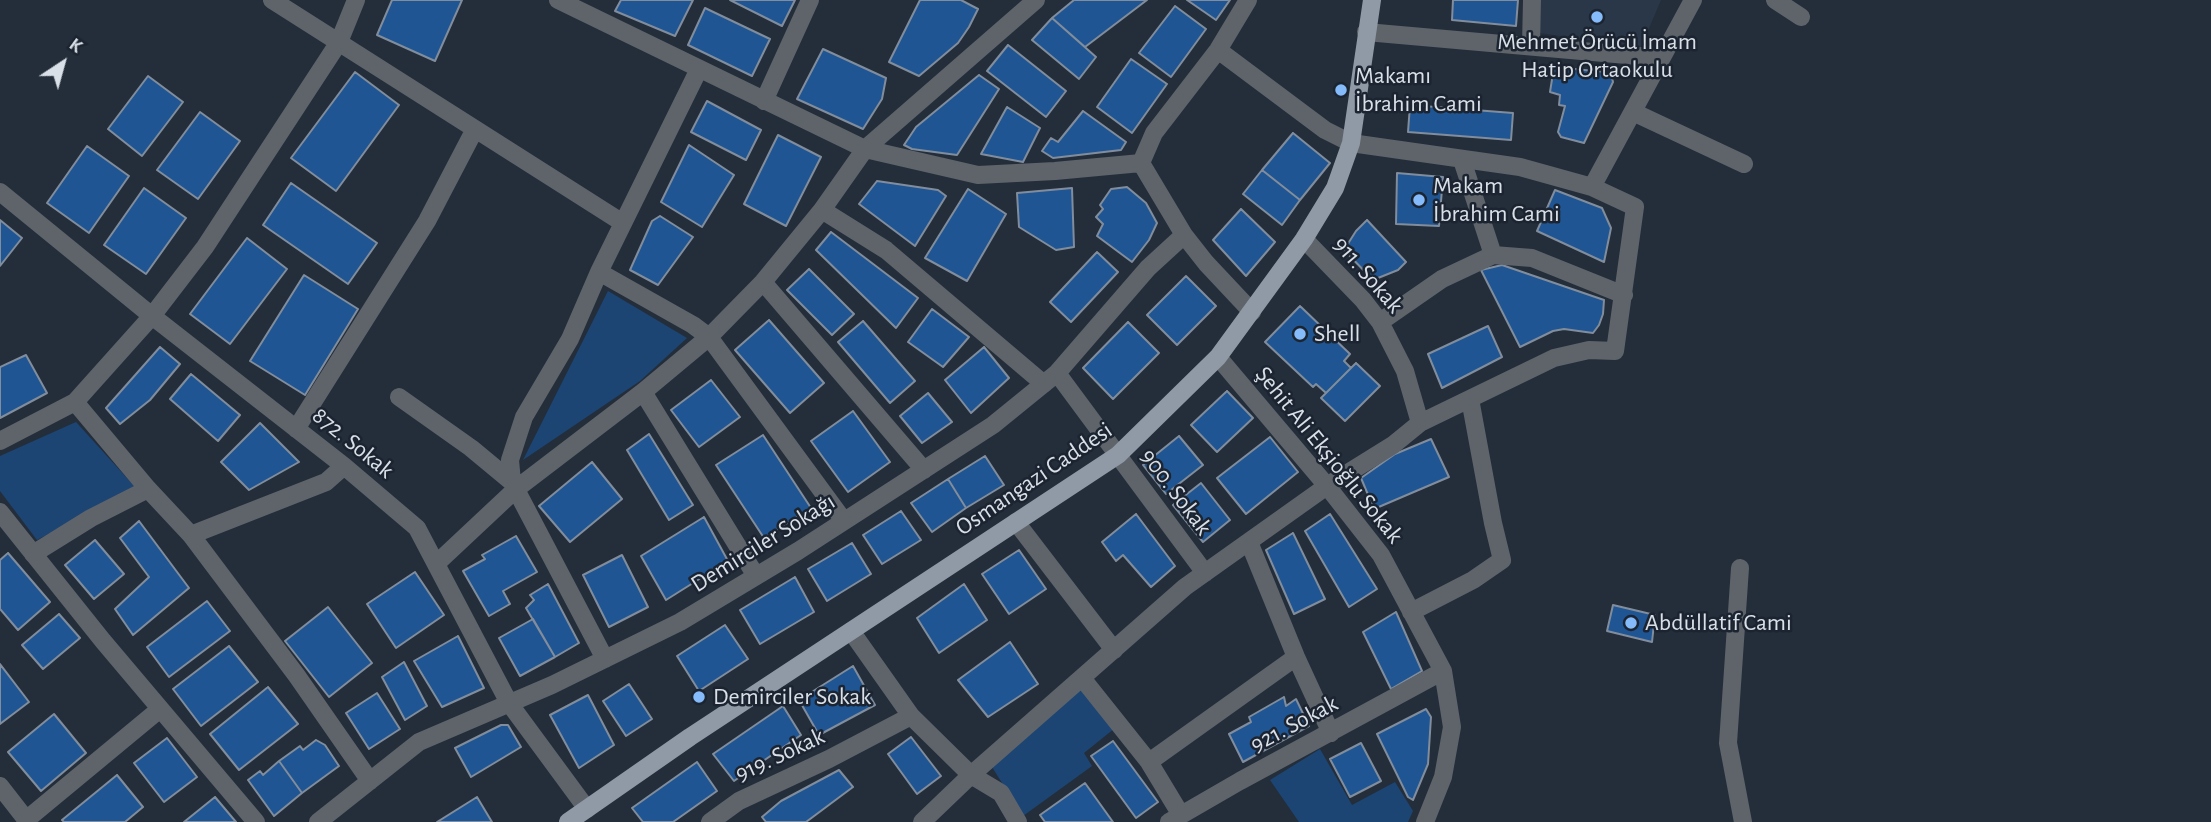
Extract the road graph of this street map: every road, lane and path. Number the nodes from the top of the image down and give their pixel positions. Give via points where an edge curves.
1 (272, 0) edge
2 (356, 0) edge
3 (558, 0) edge
4 (810, 0) edge
5 (1036, 0) edge
6 (1248, 0) edge
7 (1372, 0) edge
8 (1532, 0) edge
9 (1693, 0) edge
10 (1775, 0) edge
11 (593, 8) edge
12 (1801, 17) dead end
13 (1366, 32) junction
14 (339, 42) junction
15 (1531, 46) junction
16 (1218, 50) junction
17 (1661, 58) junction
18 (699, 69) junction
19 (764, 101) junction
20 (1633, 112) junction
21 (475, 129) junction
22 (1351, 143) junction
23 (865, 149) junction
24 (1462, 160) junction
25 (1141, 163) junction
26 (1744, 163) dead end
27 (1592, 187) junction
28 (0, 192) edge
29 (822, 210) junction
30 (623, 223) junction
31 (1184, 235) junction
32 (1304, 239) junction
33 (1493, 255) junction
34 (599, 272) junction
35 (762, 282) junction
36 (1624, 295) junction
37 (1252, 312) junction
38 (152, 316) junction
39 (1380, 322) junction
40 (709, 337) junction
41 (1218, 357) junction
42 (1051, 378) junction
43 (643, 392) junction
44 (399, 397) dead end
45 (1471, 399) junction
46 (75, 402) junction
47 (1420, 423) junction
48 (296, 429) junction
49 (0, 441) edge
50 (1118, 455) junction
51 (345, 466) junction
52 (924, 470) junction
53 (514, 485) junction
54 (1327, 486) junction
55 (148, 489) junction
56 (0, 512) edge
57 (844, 521) junction
58 (1016, 522) junction
59 (191, 535) junction
60 (1249, 542) junction
61 (33, 554) junction
62 (436, 564) junction
63 (1740, 568) dead end
64 (1205, 573) junction
65 (756, 576) junction
66 (1411, 612) junction
67 (851, 631) junction
68 (1114, 650) junction
69 (1296, 657) junction
70 (605, 659) junction
71 (1443, 670) junction
72 (1082, 678) junction
73 (509, 703) junction
74 (160, 709) junction
75 (911, 716) junction
76 (1331, 733) junction
77 (1149, 762) junction
78 (971, 775) junction
79 (370, 781) junction
80 (0, 786) edge
81 (587, 809) junction
82 (1175, 818) edge
83 (27, 821) edge
84 (256, 822) edge
85 (318, 822) edge
86 (568, 822) edge
87 (710, 822) edge
88 (922, 822) edge
89 (1018, 822) edge
90 (1425, 822) edge
91 (1743, 822) edge

1 - 14 street
2 - 14 street
3 - 11 street
4 - 19 street
5 - 23 street
6 - 16 street
7 - 13 main road, Osmangazi Caddesi
8 - 15 street
9 - 17 street
10 - 12 street
11 - 18 street
13 - 15 street
13 - 22 main road, Osmangazi Caddesi
14 - 21 street
14 - 38 street via 205,247
15 - 17 street
16 - 22 street via 1325,130
16 - 25 street via 1154,133
17 - 20 street
18 - 19 street
18 - 30 street
19 - 23 street
20 - 26 street
20 - 27 street
21 - 30 street
21 - 48 street via 427,221
22 - 24 street
22 - 32 main road, Osmangazi Caddesi via 1335,188
23 - 25 street via 978,175
23 - 29 street
24 - 27 street via 1520,167
24 - 33 street
25 - 31 street
27 - 36 street via 1635,207
28 - 38 street, 872. Sokak
29 - 35 street
29 - 42 street, 900. Sokak via 886,250
30 - 34 street
31 - 37 street
31 - 42 street, Demirciler Sokağı via 1148,268
32 - 37 main road, Osmangazi Caddesi
32 - 39 street, 911. Sokak
33 - 36 street via 1532,258
33 - 39 street via 1442,279
34 - 40 street
34 - 53 street via 570,339 524,417 510,460
35 - 40 street
35 - 52 street
36 - 45 street via 1615,351 1589,350 1554,358
37 - 41 main road, Osmangazi Caddesi
38 - 46 street
38 - 48 street, 872. Sokak
39 - 47 street, 911. Sokak via 1405,371
40 - 43 street
40 - 57 street
41 - 50 main road, Osmangazi Caddesi
41 - 54 street, Şehit Ali Ekşioğlu Sokak
42 - 50 street, 900. Sokak
42 - 52 street, Demirciler Sokağı via 993,425
43 - 53 street
43 - 65 street
44 - 53 street
45 - 47 street
45 - 66 street via 1502,560
46 - 49 street
46 - 55 street
47 - 54 street
48 - 51 street, 872. Sokak
50 - 58 main road, Osmangazi Caddesi
50 - 64 street, 900. Sokak
51 - 59 street via 326,482
51 - 62 street, 872. Sokak via 417,528
52 - 57 street, Demirciler Sokağı
53 - 62 street
53 - 70 street
54 - 60 street
54 - 66 street, Şehit Ali Ekşioğlu Sokak via 1381,555
55 - 59 street
55 - 61 street
56 - 61 street
57 - 65 street, Demirciler Sokağı
58 - 67 main road, Osmangazi Caddesi
58 - 68 street
59 - 79 street
60 - 64 street
60 - 69 street
61 - 74 street
62 - 73 street, 872. Sokak
63 - 91 street via 1728,743
64 - 68 street
65 - 70 street, Demirciler Sokağı via 680,622
66 - 71 street, Şehit Ali Ekşioğlu Sokak
67 - 75 street
67 - 81 main road, Osmangazi Caddesi
68 - 72 street
69 - 76 street
69 - 77 street
70 - 73 street, Demirciler Sokağı
71 - 76 street, 921. Sokak
71 - 90 street, Şehit Ali Ekşioğlu Sokak via 1452,727 1443,777
72 - 77 street
72 - 78 street
73 - 79 street, Demirciler Sokağı via 419,742
73 - 81 street, 872. Sokak
74 - 83 street
74 - 84 street
75 - 78 street
75 - 87 street, 919. Sokak via 738,801
76 - 82 street, 921. Sokak
77 - 82 street
78 - 88 street
78 - 89 street via 1001,793
79 - 85 street, Demirciler Sokağı
80 - 83 street
81 - 86 main road, Osmangazi Caddesi

